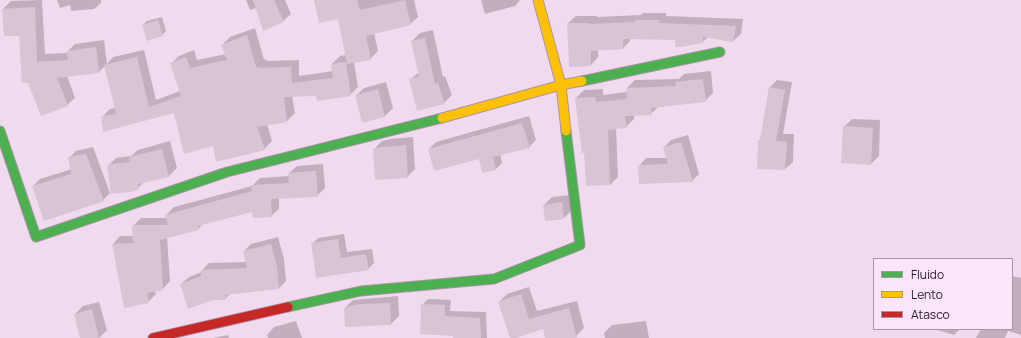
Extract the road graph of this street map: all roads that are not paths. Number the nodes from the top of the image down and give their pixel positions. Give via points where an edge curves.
1 (538, 0) edge
2 (720, 52) dead end
3 (561, 85) junction
4 (0, 131) edge
5 (153, 338) edge

1 - 3 street
2 - 3 street
3 - 4 street via 397,130 227,172 36,236
3 - 5 street via 580,245 494,279 362,291

